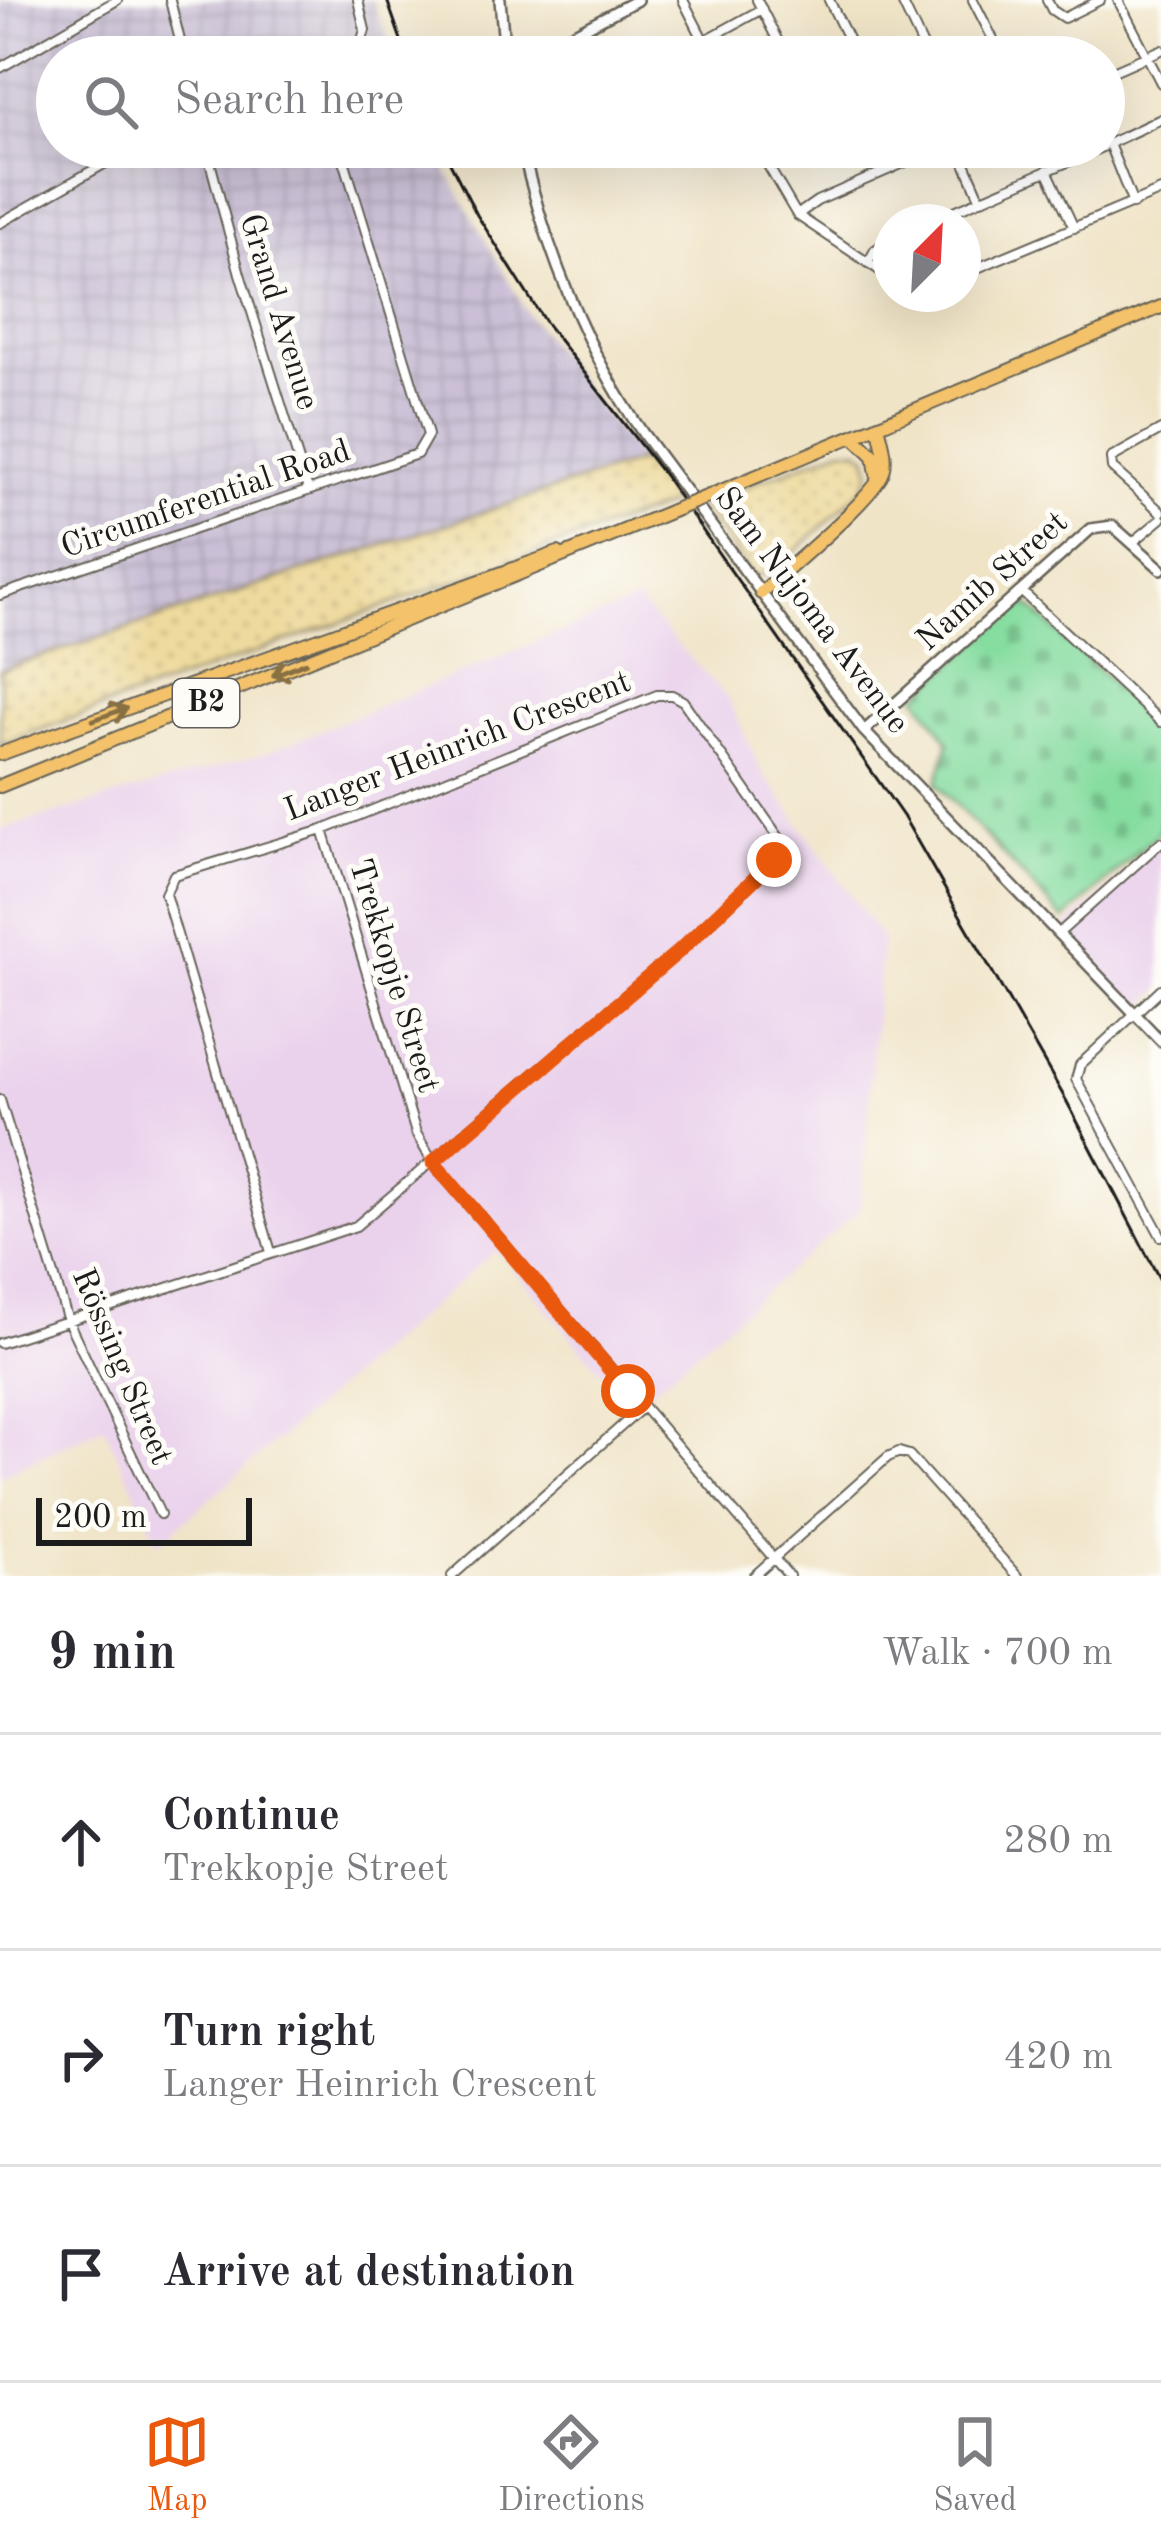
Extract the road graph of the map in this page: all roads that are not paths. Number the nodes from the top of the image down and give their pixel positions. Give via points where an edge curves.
1 (117, 0) edge
2 (170, 0) edge
3 (358, 0) edge
4 (500, 0) edge
5 (638, 0) edge
6 (683, 0) edge
7 (830, 0) edge
8 (901, 0) edge
9 (973, 0) edge
10 (1047, 0) edge
11 (1100, 0) edge
12 (1118, 0) edge
13 (760, 4) edge
14 (55, 36) edge
15 (179, 36) edge
16 (363, 36) edge
17 (503, 36) edge
18 (569, 36) edge
19 (701, 36) edge
20 (712, 36) edge
21 (776, 36) edge
22 (846, 36) edge
23 (918, 36) edge
24 (991, 36) edge
25 (36, 47) edge
26 (1161, 50) edge
27 (1148, 56) junction
28 (1125, 66) edge
29 (0, 68) edge
30 (1161, 83) edge
31 (1161, 119) edge
32 (1125, 136) edge
33 (97, 168) edge
34 (212, 168) edge
35 (346, 168) edge
36 (528, 168) edge
37 (772, 168) edge
38 (892, 168) edge
39 (967, 168) edge
40 (1052, 168) edge
41 (1116, 168) edge
42 (1047, 170) junction
43 (1161, 191) edge
44 (981, 200) junction
45 (972, 204) edge
46 (1133, 204) junction
47 (797, 214) junction
48 (0, 223) edge
49 (1074, 228) junction
50 (873, 254) edge
51 (868, 263) junction
52 (873, 266) edge
53 (981, 267) edge
54 (1161, 310) edge
55 (878, 425) junction
56 (1161, 430) edge
57 (853, 436) junction
58 (877, 482) junction
59 (308, 490) junction
60 (1161, 516) edge
61 (1132, 542) junction
62 (586, 546) junction
63 (1161, 568) edge
64 (1022, 592) junction
65 (760, 593) junction
66 (0, 595) edge
67 (1161, 722) edge
68 (865, 731) junction
69 (0, 754) edge
70 (0, 786) edge
71 (323, 830) junction
72 (1161, 842) edge
73 (1058, 934) junction
74 (1161, 989) edge
75 (1137, 1013) junction
76 (1161, 1041) edge
77 (0, 1100) edge
78 (433, 1162) junction
79 (1161, 1236) edge
80 (272, 1252) junction
81 (68, 1321) junction
82 (0, 1343) edge
83 (642, 1408) junction
84 (160, 1514) dead end
85 (773, 1559) junction
86 (452, 1576) edge
87 (754, 1576) edge
88 (789, 1576) edge
89 (1017, 1576) edge

1 - 14 street
2 - 15 street
3 - 16 street
4 - 17 street
5 - 18 street
6 - 19 street
7 - 22 street
8 - 23 street
9 - 24 street
10 - 11 street via 1064,17
12 - 27 street
13 - 20 street
13 - 21 street
25 - 29 street
26 - 27 street
27 - 28 street
27 - 30 street
31 - 32 street
33 - 48 street
34 - 59 street, Grand Avenue
35 - 59 street, Circumferential Road via 428,435 417,454
36 - 65 street, Sam Nujoma Avenue via 583,326 616,394
37 - 47 street
38 - 47 street
39 - 44 street
40 - 42 street
41 - 46 street
42 - 44 street
42 - 49 street
43 - 46 street
44 - 45 street
46 - 49 street
47 - 51 street
49 - 53 street
50 - 51 street
51 - 52 street
54 - 55 highway, B2
55 - 57 highway, B2
55 - 58 highway via 884,467
56 - 60 street via 1111,458
57 - 58 highway via 874,455
57 - 62 highway, B2, bridge
58 - 65 highway
59 - 66 street, Circumferential Road
60 - 61 street
61 - 63 street
61 - 64 street, Namib Street via 1113,526 1091,529
69 -> 62 highway, B2
62 -> 70 highway, B2
64 - 67 street
64 - 68 street, Namib Street
65 - 68 street, Sam Nujoma Avenue
68 - 73 street, Sam Nujoma Avenue
71 - 78 street, Trekkopje Street via 416,1133
71 - 78 street, Langer Heinrich Crescent via 672,695 780,839 774,860 679,951
71 - 80 street, Langer Heinrich Crescent via 173,875 166,894
72 - 73 street
73 - 75 street, Sam Nujoma Avenue
74 - 75 street
75 - 76 street, Sam Nujoma Avenue
75 - 79 street via 1080,1065 1076,1079
77 - 81 street, Rössing Street
78 - 80 street, Langer Heinrich Crescent via 356,1226
78 - 83 street, Trekkopje Street
80 - 81 street, Langer Heinrich Crescent
81 - 82 street, Langer Heinrich Crescent
81 - 84 street, Rössing Street
83 - 85 street, Trekkopje Street
83 - 86 street
85 - 87 street
85 - 88 street, Trekkopje Street
85 - 89 street via 888,1457 905,1453

